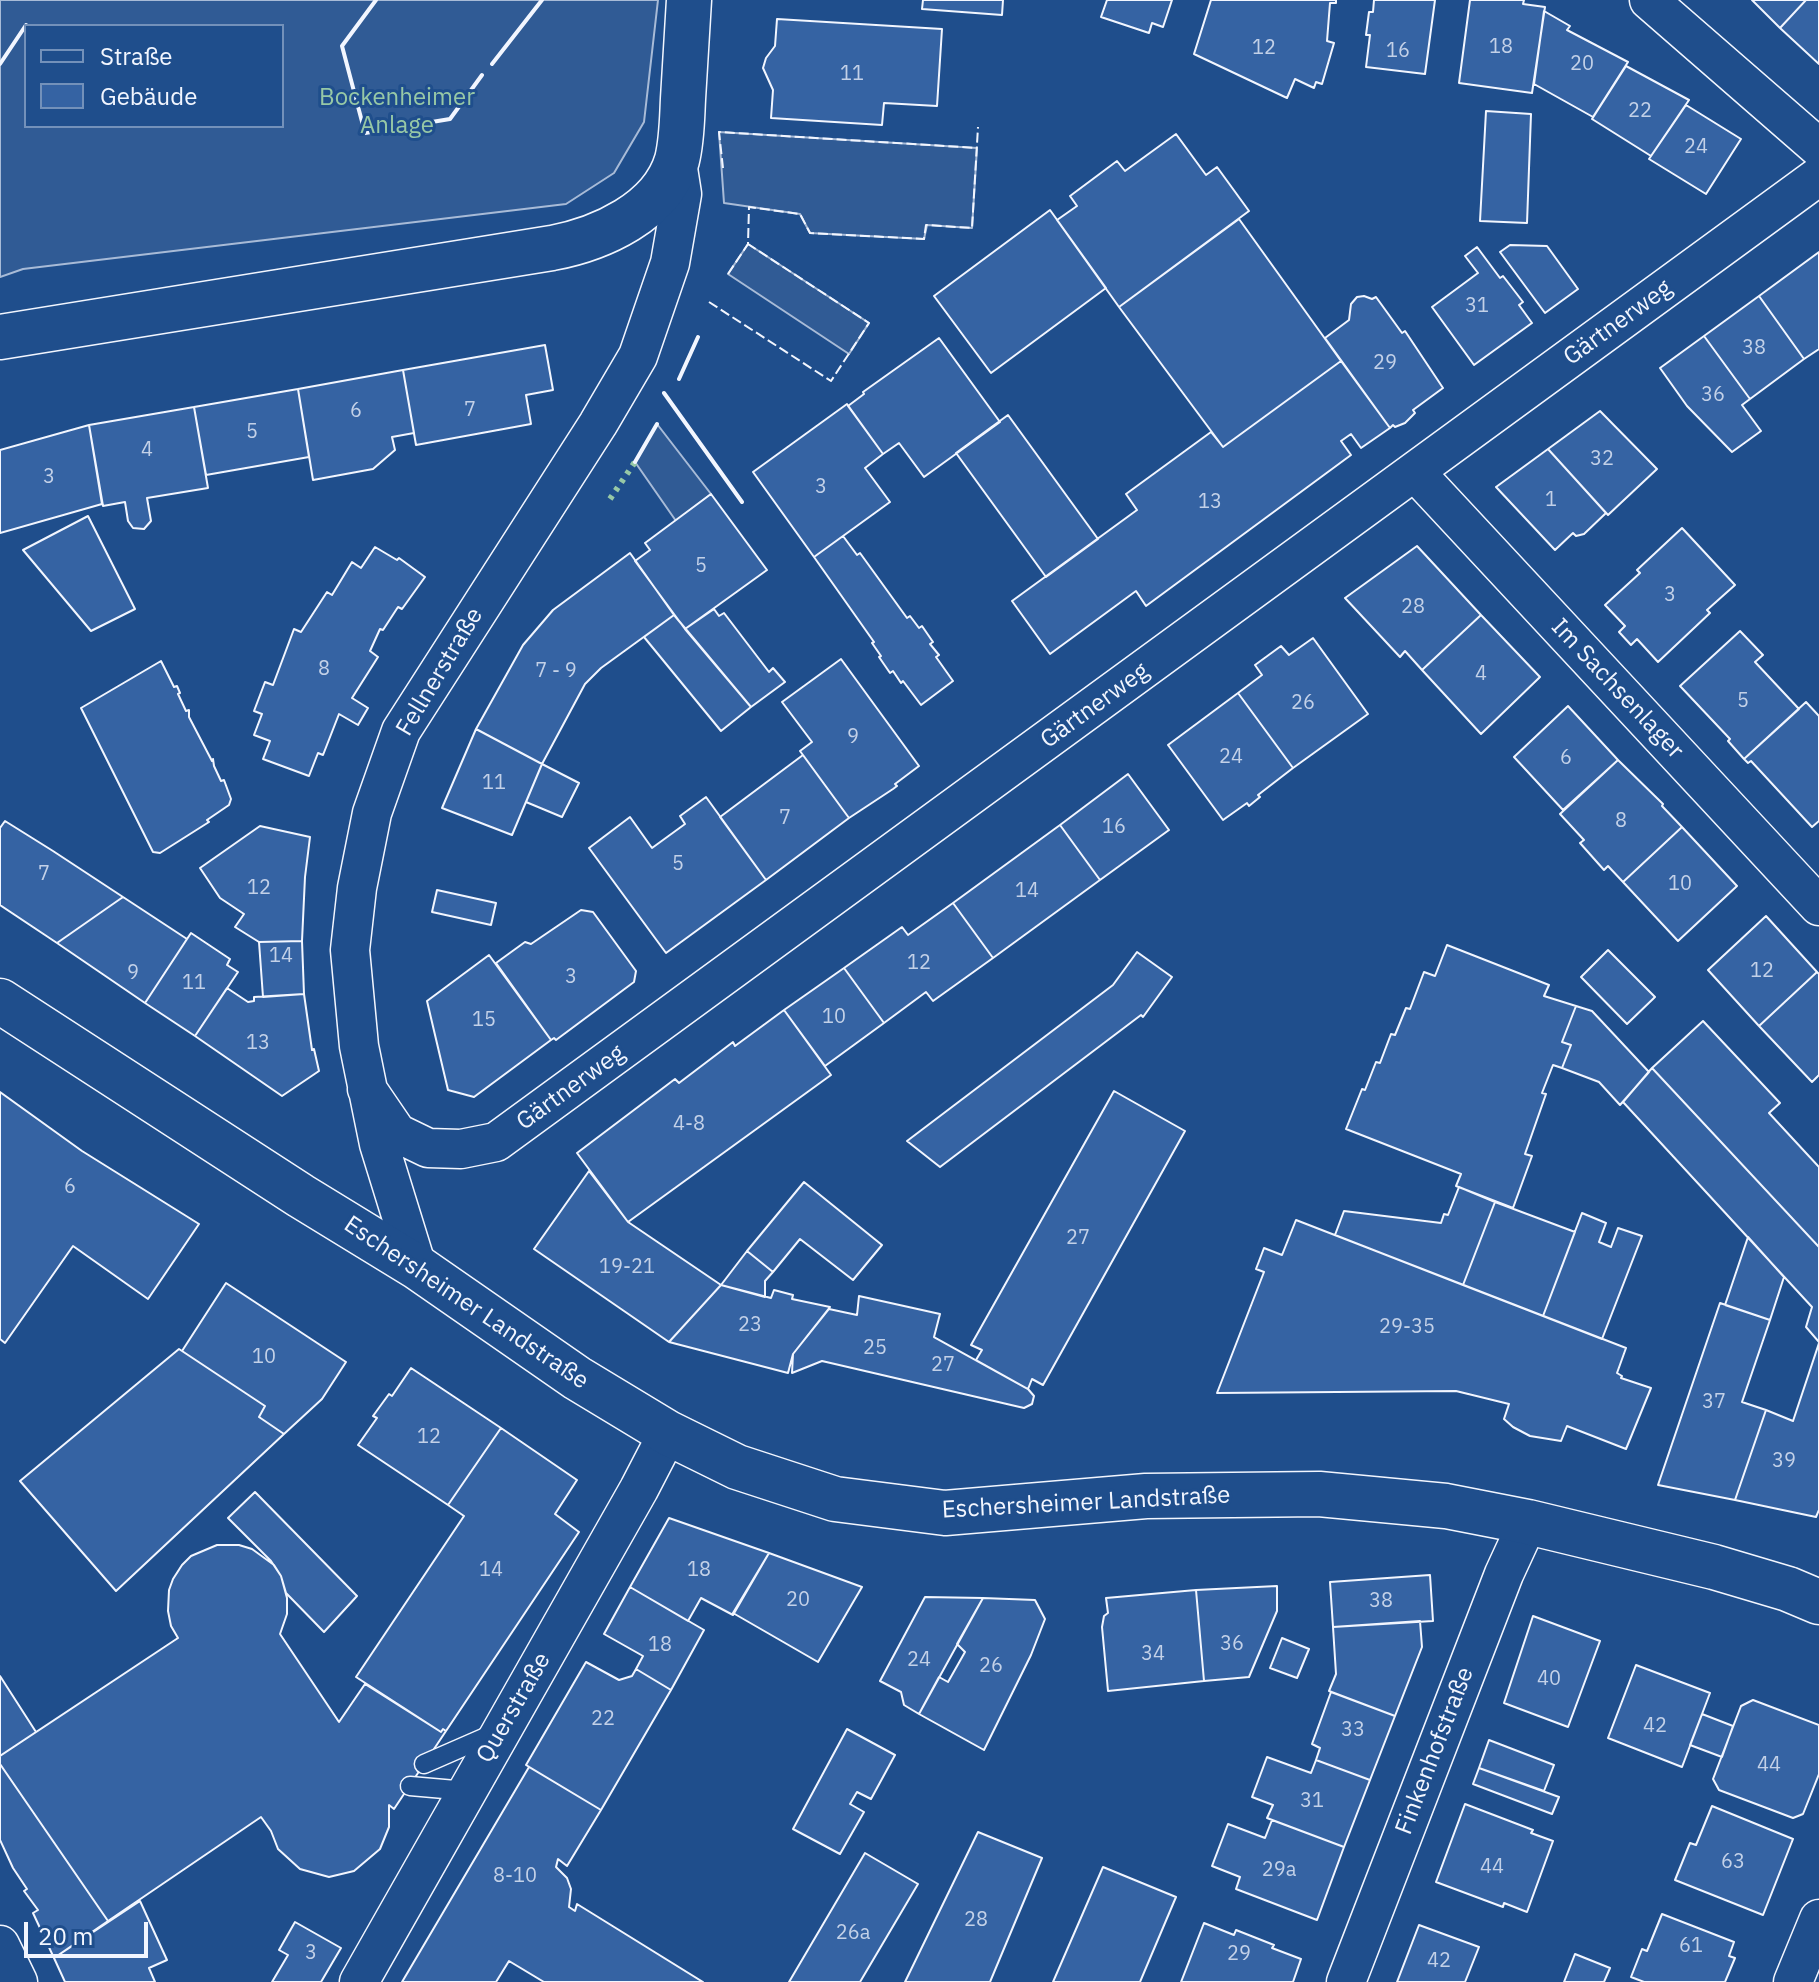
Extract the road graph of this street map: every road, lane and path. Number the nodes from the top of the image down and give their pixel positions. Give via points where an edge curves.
1 (689, 0) edge
2 (1649, 0) edge
3 (1819, 148) edge
4 (677, 162) junction
5 (1819, 176) edge
6 (0, 337) edge
7 (1415, 472) junction
8 (1819, 906) edge
9 (0, 1001) edge
10 (367, 1089) junction
11 (417, 1267) junction
12 (668, 1433) junction
13 (1528, 1522) junction
14 (1819, 1602) edge
15 (501, 1730) junction
16 (424, 1764) dead end
17 (410, 1786) dead end
18 (467, 1791) junction
19 (1819, 1919) edge
20 (0, 1945) edge
21 (18, 1982) edge
22 (359, 1982) edge
23 (1346, 1982) edge
24 (1793, 1982) edge

1 - 4 main road
2 - 3 street
4 - 6 main road via 660,190 632,216 597,237 568,245
4 - 10 street, Fellnerstraße via 682,194 670,263 638,356 401,731 372,813 350,950
5 - 7 street, Gärtnerweg
7 - 8 street, Im Sachsenlager
7 - 10 street, Gärtnerweg via 496,1142 428,1148 397,1133
9 - 11 main road, Eschersheimer Landstraße
10 - 11 street, Fellnerstraße
11 - 12 main road, Eschersheimer Landstraße via 577,1378
12 - 13 main road, Eschersheimer Landstraße via 737,1467 835,1499 945,1513 1146,1496 1319,1494 1446,1506
12 - 15 street, Querstraße
13 - 14 main road, Eschersheimer Landstraße via 1714,1567
13 - 23 street, Finkenhofstraße
15 - 16 lane
15 - 18 street, Querstraße
17 - 18 lane
18 - 22 street, Querstraße
19 - 24 street
20 - 21 street

